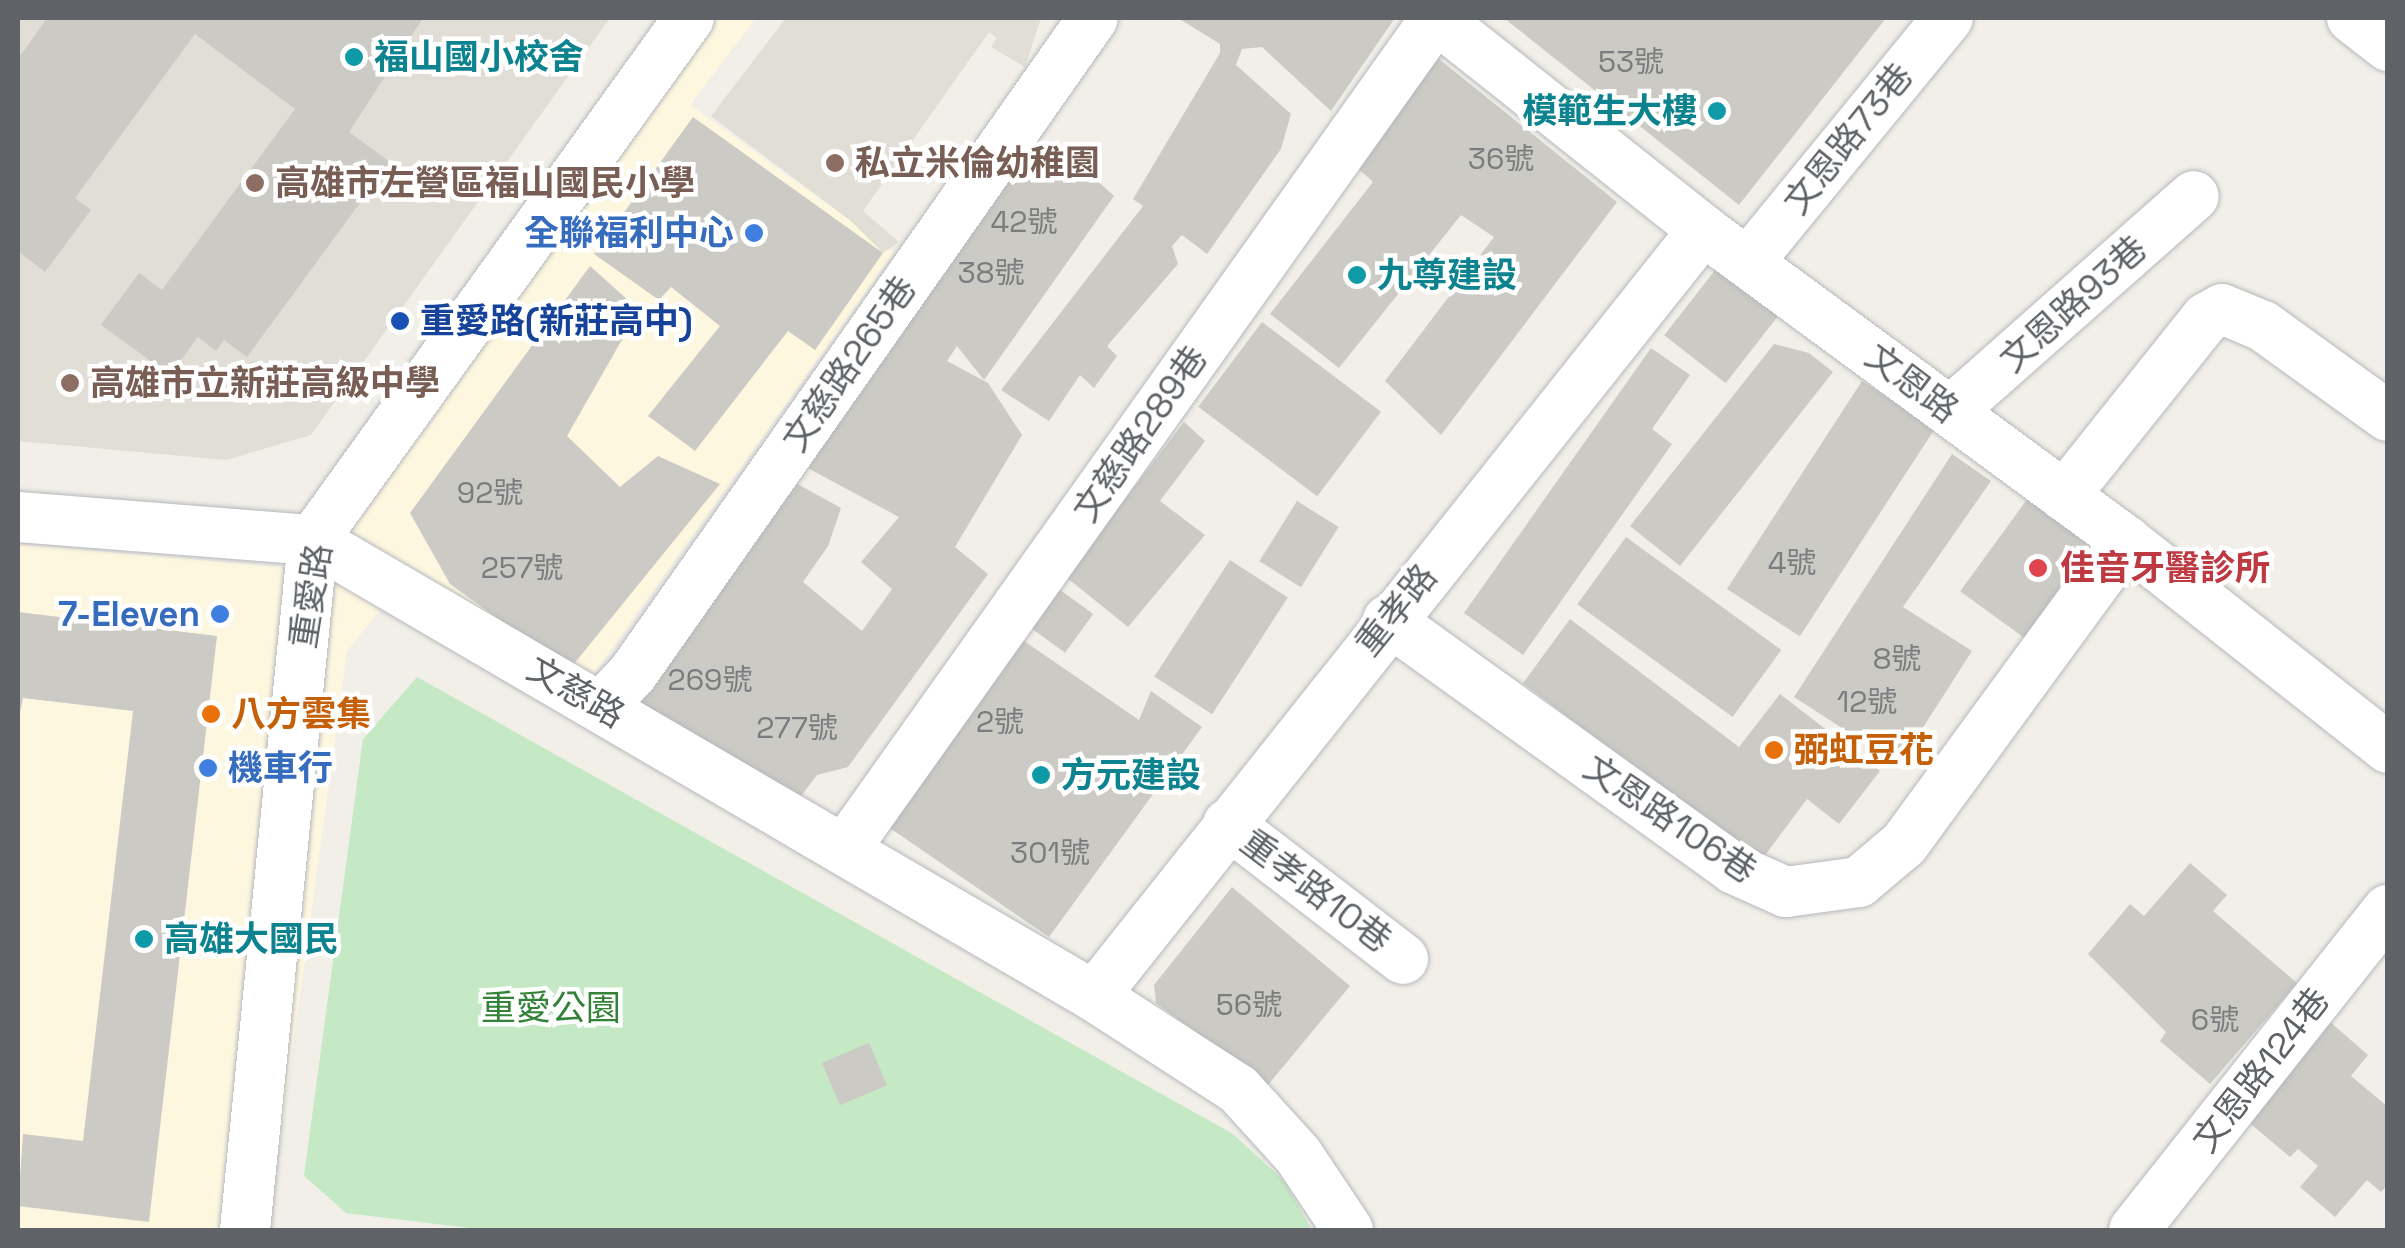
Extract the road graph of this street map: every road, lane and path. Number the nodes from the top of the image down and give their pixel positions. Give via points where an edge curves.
1 (688, 18) edge
2 (1093, 18) edge
3 (1436, 18) edge
4 (1948, 18) edge
5 (2194, 196) dead end
6 (1703, 230) junction
7 (1748, 261) junction
8 (1951, 411) junction
9 (2388, 416) edge
10 (2064, 496) junction
11 (18, 517) edge
12 (313, 540) junction
13 (2126, 542) junction
14 (1388, 620) junction
15 (601, 707) junction
16 (2388, 748) edge
17 (1228, 824) junction
18 (844, 850) junction
19 (2388, 910) edge
20 (1404, 959) dead end
21 (1094, 996) junction
22 (245, 1230) edge
23 (1348, 1230) edge
24 (2134, 1230) edge

1 - 12 street, 重愛路
2 - 15 street, 文慈路265巷 via 633,673
3 - 6 street, 文恩路
3 - 18 street, 文慈路289巷
4 - 7 street, 文恩路73巷
5 - 8 street, 文恩路93巷
6 - 7 street, 文恩路
6 - 14 street, 重孝路
7 - 8 street, 文恩路
8 - 10 street, 文恩路
9 - 10 street via 2263,326 2222,309 2206,318
10 - 13 street, 文恩路
11 - 12 street, 文慈路
12 - 15 street, 文慈路
12 - 22 street, 重愛路
13 - 14 street, 文恩路106巷 via 1904,844 1858,882 1786,892 1734,868
13 - 16 street, 文恩路
14 - 17 street, 重孝路
15 - 18 street, 文慈路
17 - 20 street, 重孝路10巷
17 - 21 street, 重孝路
18 - 21 street, 文慈路
19 - 24 street, 文恩路124巷
21 - 23 street, 文慈路 via 1238,1089 1298,1155

